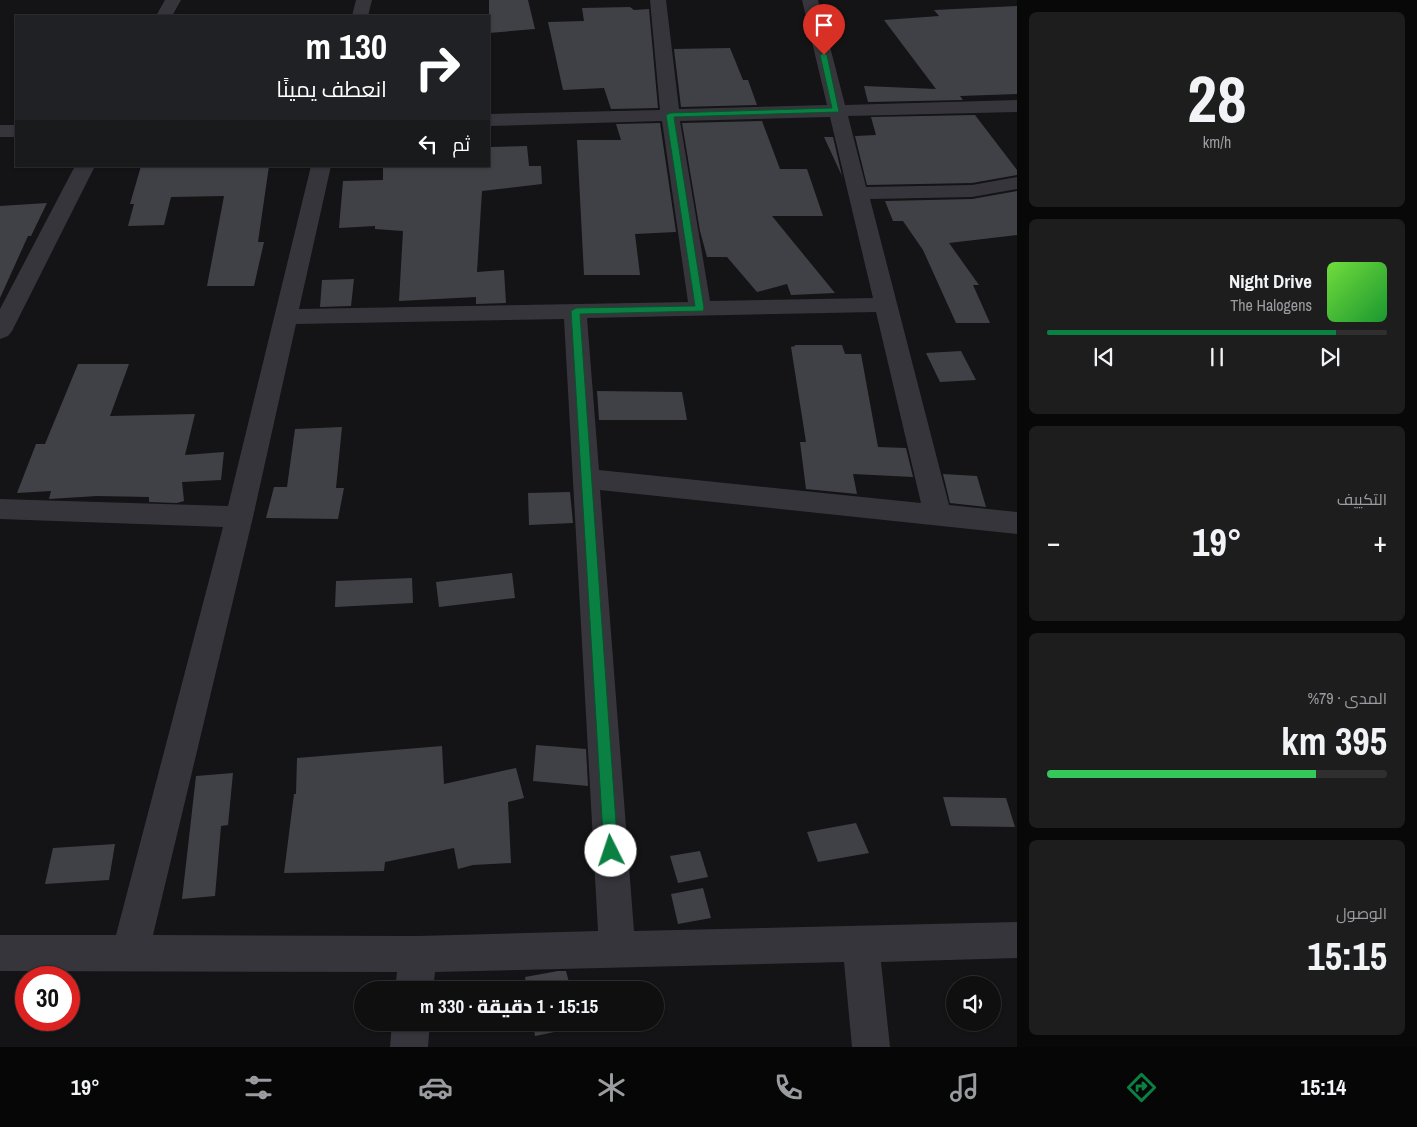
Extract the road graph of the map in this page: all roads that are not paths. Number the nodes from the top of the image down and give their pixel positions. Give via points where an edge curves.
1 (173, 0) edge
2 (364, 0) edge
3 (658, 0) edge
4 (810, 0) edge
5 (165, 15) edge
6 (360, 15) edge
7 (1017, 106) edge
8 (837, 110) junction
9 (670, 115) junction
10 (490, 120) edge
11 (0, 131) edge
12 (15, 131) edge
13 (84, 167) edge
14 (321, 167) edge
15 (1017, 183) edge
16 (858, 193) junction
17 (886, 305) junction
18 (700, 308) junction
19 (576, 311) junction
20 (286, 317) junction
21 (0, 331) edge
22 (587, 479) junction
23 (0, 509) edge
24 (938, 515) junction
25 (239, 517) junction
26 (1017, 523) edge
27 (1017, 940) edge
28 (861, 943) junction
29 (617, 949) junction
30 (0, 953) edge
31 (130, 953) junction
32 (418, 954) junction
33 (415, 981) edge
34 (410, 1031) edge
35 (409, 1047) edge
36 (871, 1047) edge

1 - 5 street
2 - 6 street
3 - 9 street
4 - 8 street
7 - 8 street
8 - 9 street
8 - 16 street
9 - 10 street
9 - 18 street
11 - 12 street
13 - 21 street
14 - 20 street
15 - 16 street via 972,192
16 - 17 street
17 - 18 street
17 - 24 street
18 - 19 street
19 - 20 street
19 - 22 street
20 - 25 street
22 - 24 street
22 - 29 street
23 - 25 street
24 - 26 street
25 - 31 street
27 - 28 street
28 - 29 street
28 - 36 street
29 - 32 street
30 - 31 street
31 - 32 street
32 - 33 street
34 - 35 street

